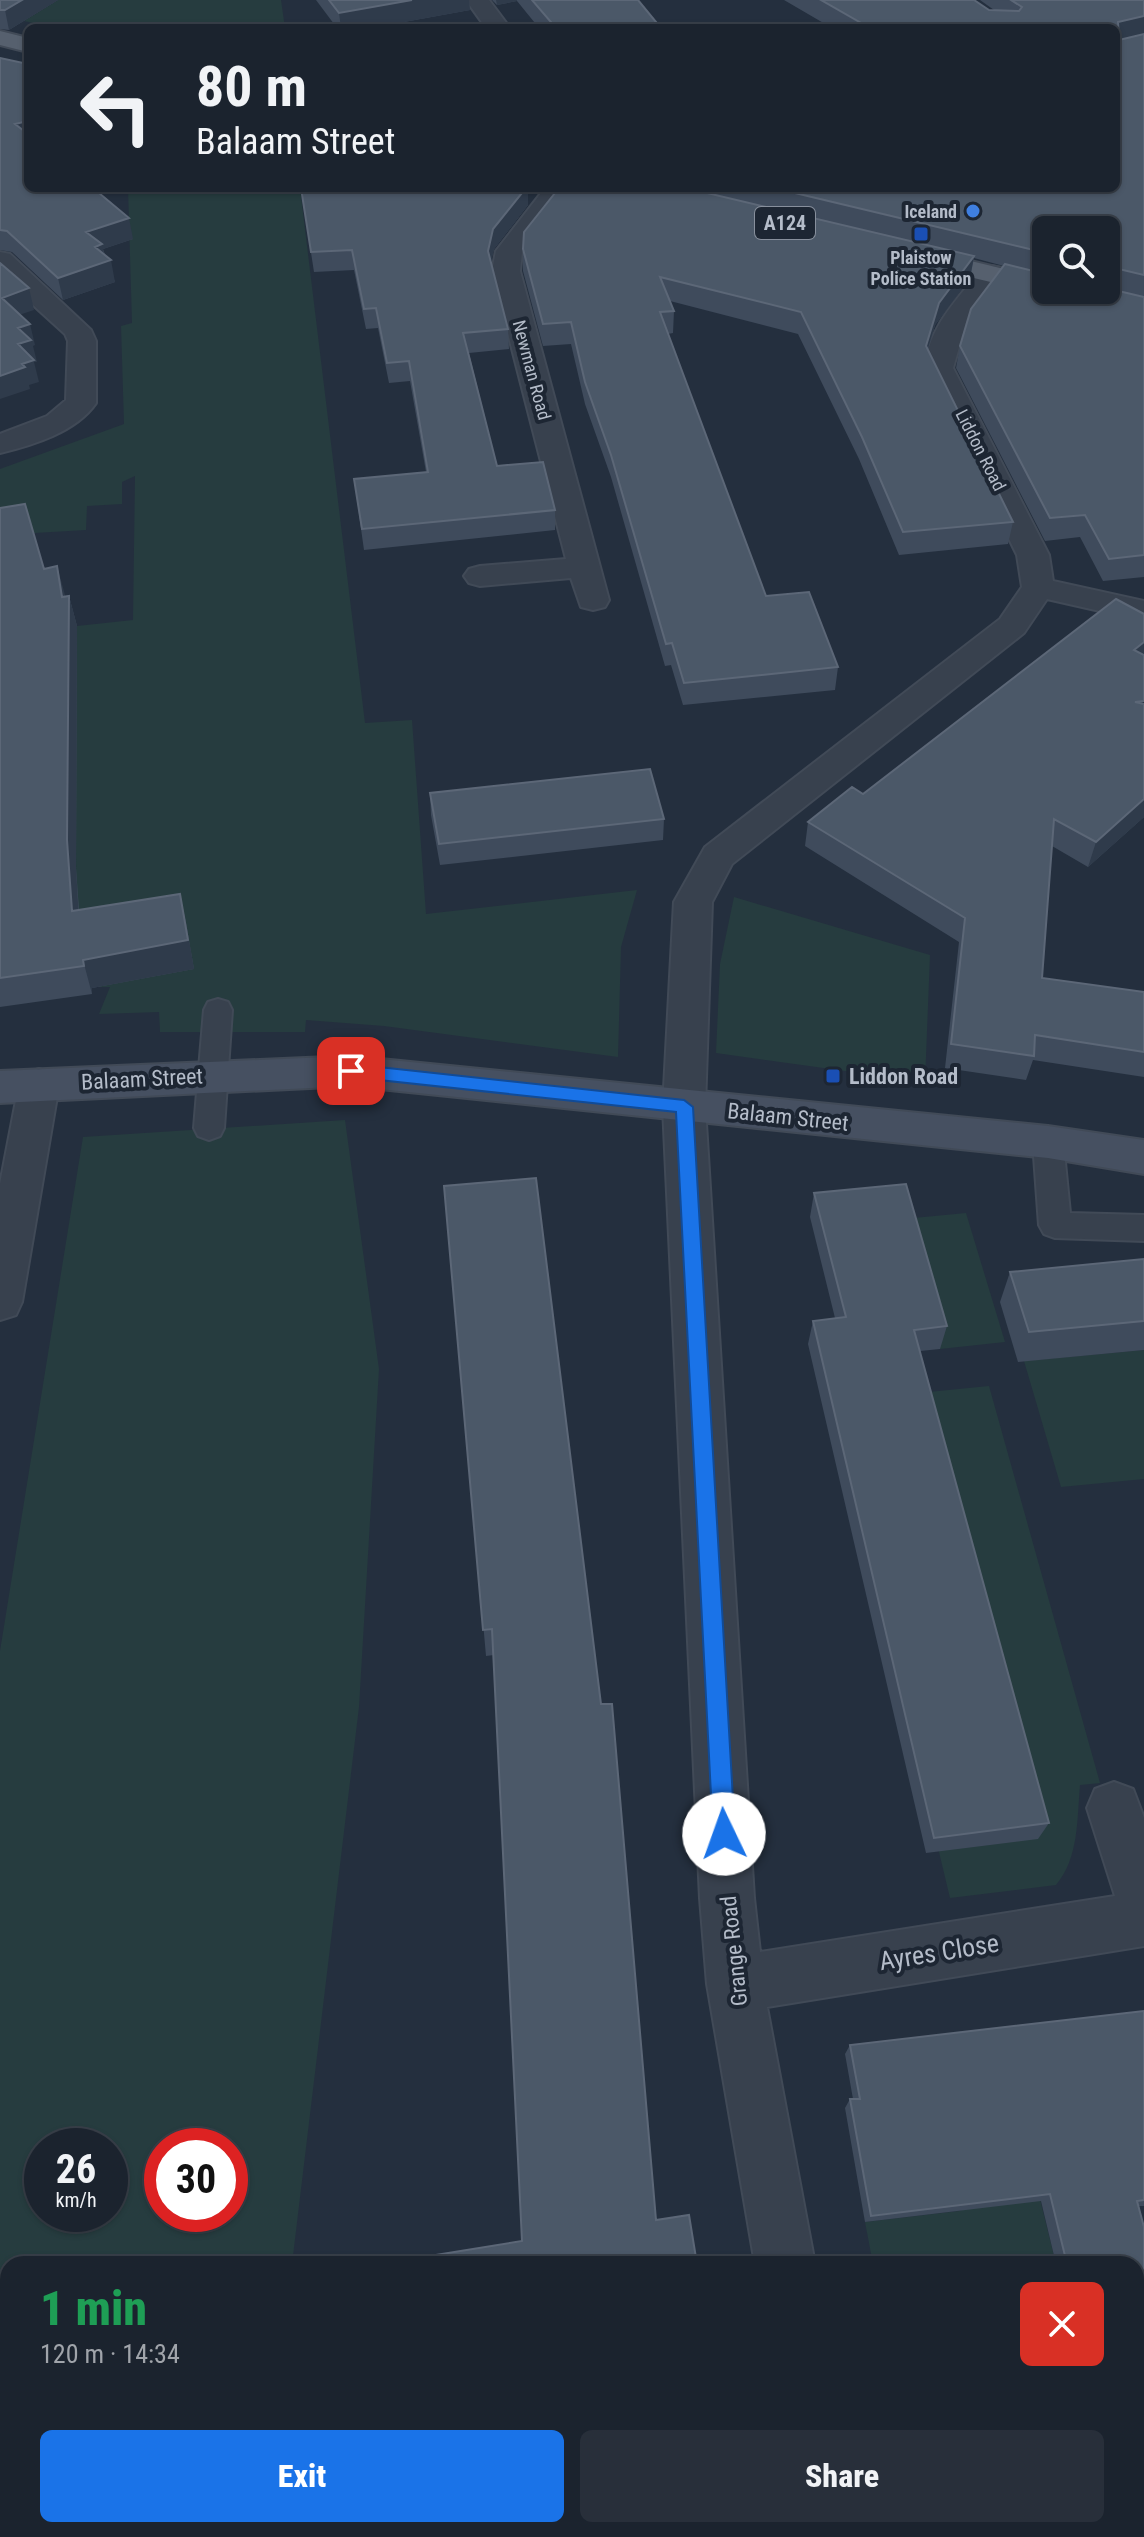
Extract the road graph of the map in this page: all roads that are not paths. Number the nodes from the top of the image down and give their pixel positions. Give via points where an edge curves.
1 (477, 0) edge
2 (495, 24) edge
3 (0, 38) edge
4 (24, 44) edge
5 (556, 192) edge
6 (884, 248) edge
7 (0, 260) edge
8 (992, 274) junction
9 (1032, 283) edge
10 (0, 444) edge
11 (583, 567) junction
12 (480, 576) dead end
13 (1038, 587) junction
14 (593, 600) dead end
15 (1144, 611) edge
16 (218, 1010) dead end
17 (212, 1076) junction
18 (20, 1086) edge
19 (684, 1107) junction
20 (209, 1128) dead end
21 (1048, 1142) junction
22 (1144, 1157) edge
23 (1144, 1228) edge
24 (0, 1302) edge
25 (1114, 1808) dead end
26 (1144, 1900) edge
27 (1144, 1919) edge
28 (735, 1984) junction
29 (784, 2256) edge

1 - 2 street
3 - 4 main road
5 - 11 street, Newman Road via 509,251 506,271
6 - 8 main road
7 - 10 street via 77,330 82,341 81,403 58,422
8 - 9 main road
8 - 13 street, Liddon Road via 948,334 938,352 939,368 1033,555
11 - 12 street
11 - 14 street, Newman Road
13 - 15 street
13 - 19 street via 1012,626 718,856 693,902
16 - 17 lane
17 - 18 main road, Balaam Street
17 - 19 main road, Balaam Street via 351,1071
17 - 20 lane
18 - 24 street
19 - 21 main road, Balaam Street
19 - 28 street, Grange Road
21 - 22 main road, Balaam Street
21 - 23 lane via 1055,1225
25 - 26 street
27 - 28 street, Ayres Close
28 - 29 street, Grange Road

